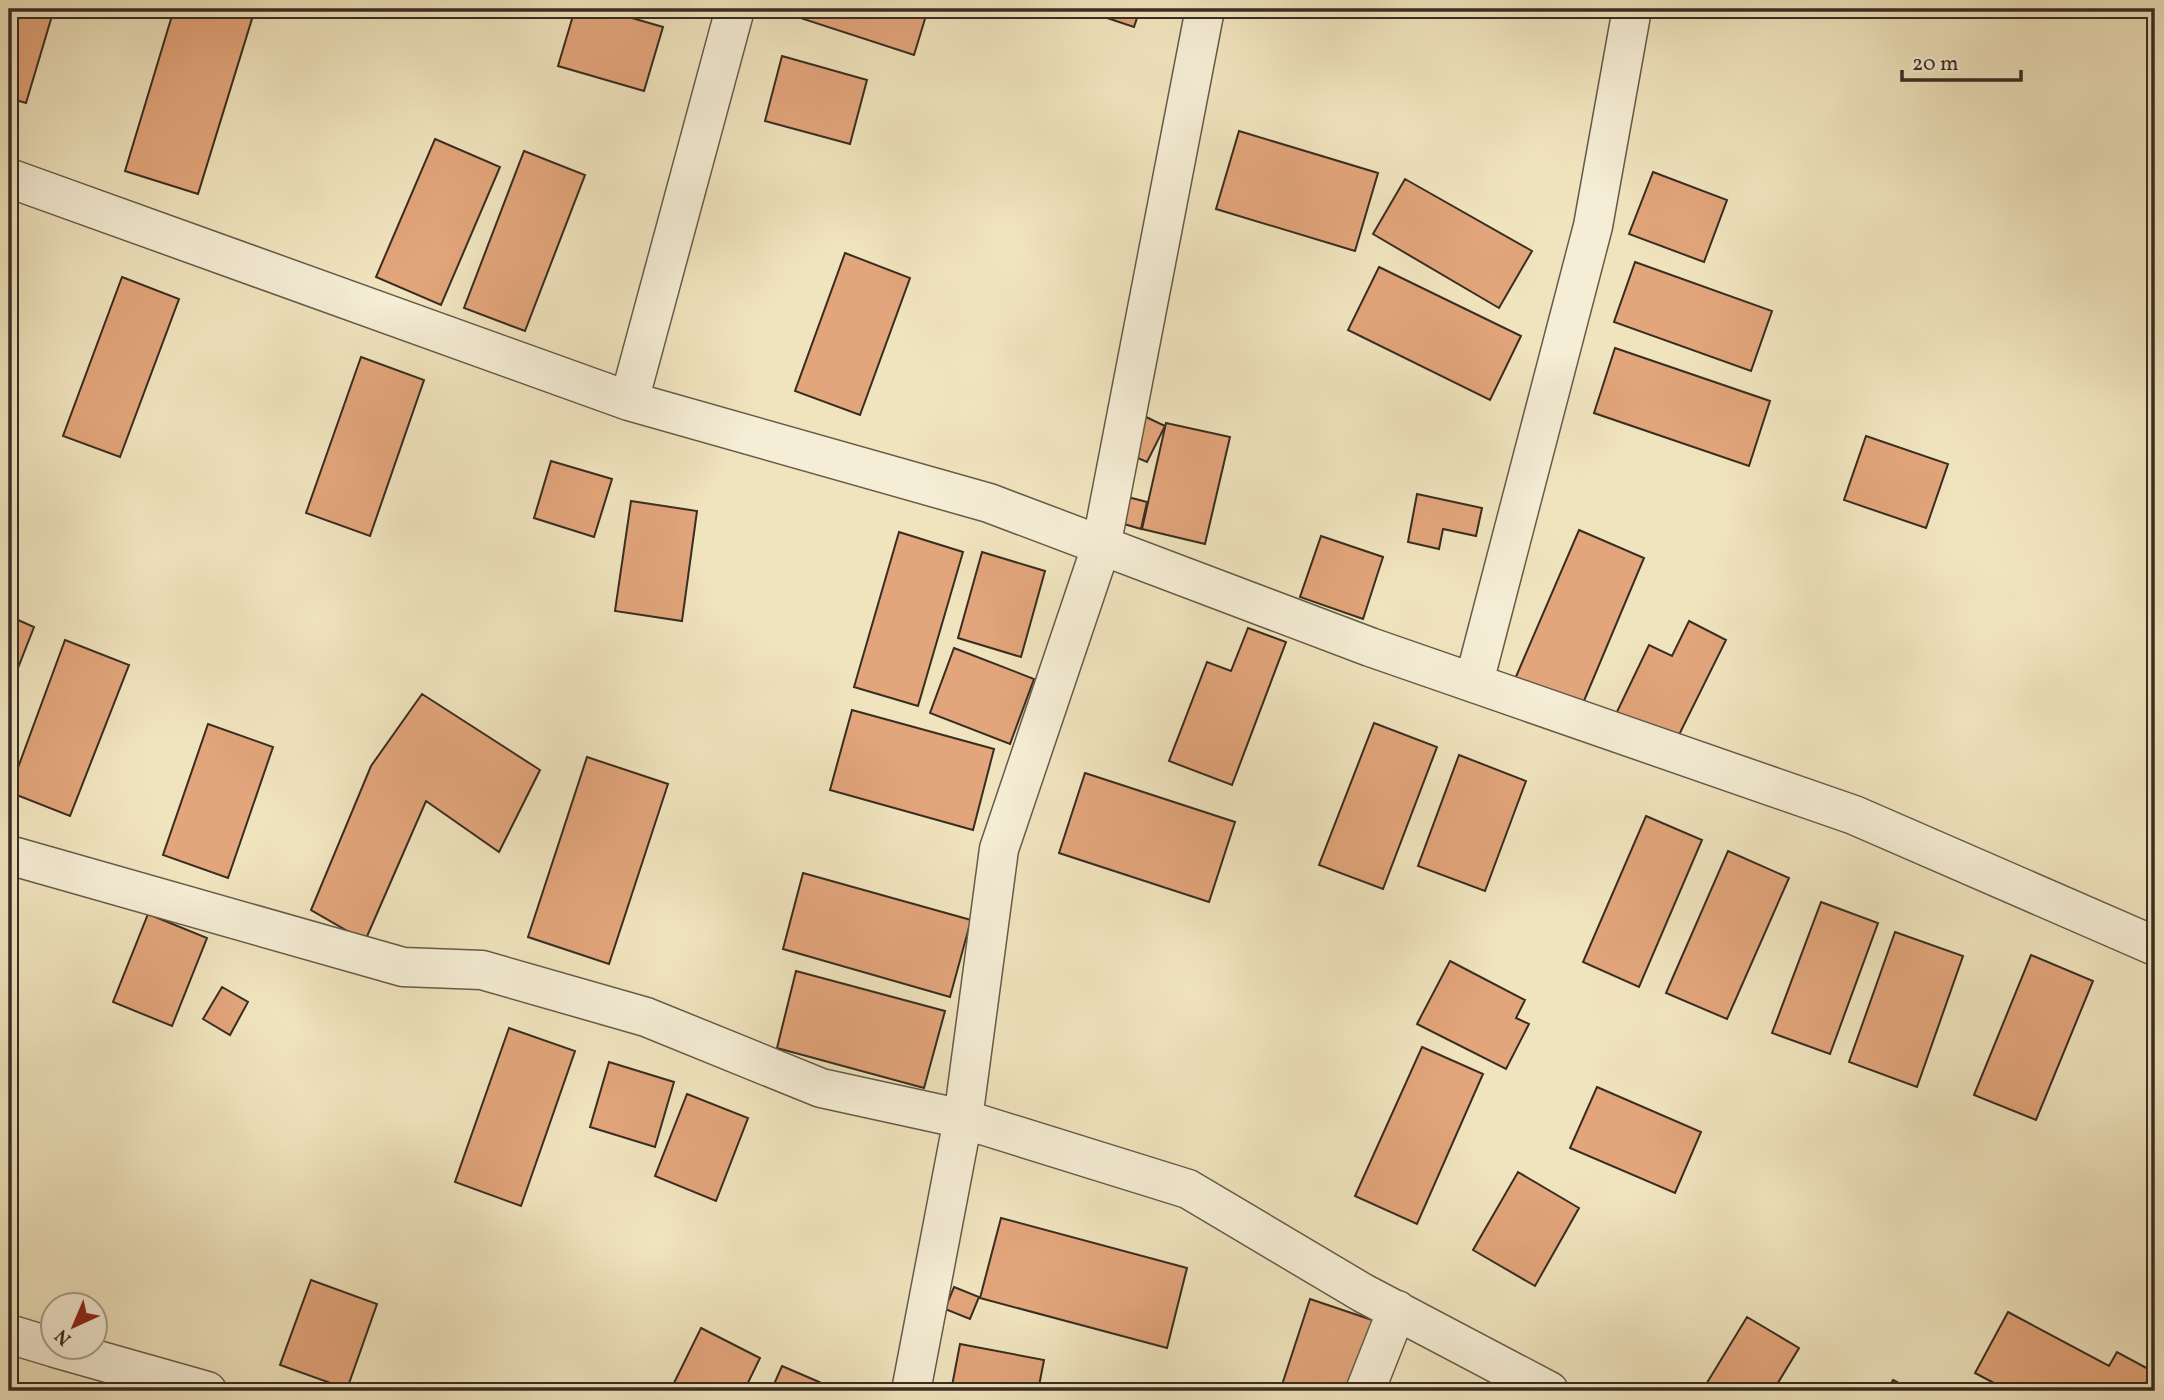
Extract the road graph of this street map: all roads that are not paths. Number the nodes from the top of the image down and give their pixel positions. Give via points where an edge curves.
1 (735, 9) edge
2 (1205, 9) edge
3 (1632, 9) edge
4 (9, 178) edge
5 (629, 401) junction
6 (1101, 547) junction
7 (1474, 682) junction
8 (9, 855) edge
9 (2155, 946) edge
10 (963, 1119) junction
11 (1396, 1310) junction
12 (9, 1334) edge
13 (38, 1342) edge
14 (106, 1362) edge
15 (207, 1391) edge
16 (911, 1391) edge
17 (1365, 1391) edge
18 (1549, 1391) edge

1 - 5 street
2 - 6 street
3 - 7 street via 1593,226
4 - 5 street
5 - 6 street via 989,503
6 - 7 street
6 - 10 street via 999,849
7 - 9 street via 1854,815
8 - 10 street via 403,967 482,970 646,1017 821,1088
10 - 11 street via 1188,1189
10 - 16 street
11 - 17 street
11 - 18 street
12 - 13 street
14 - 15 street

